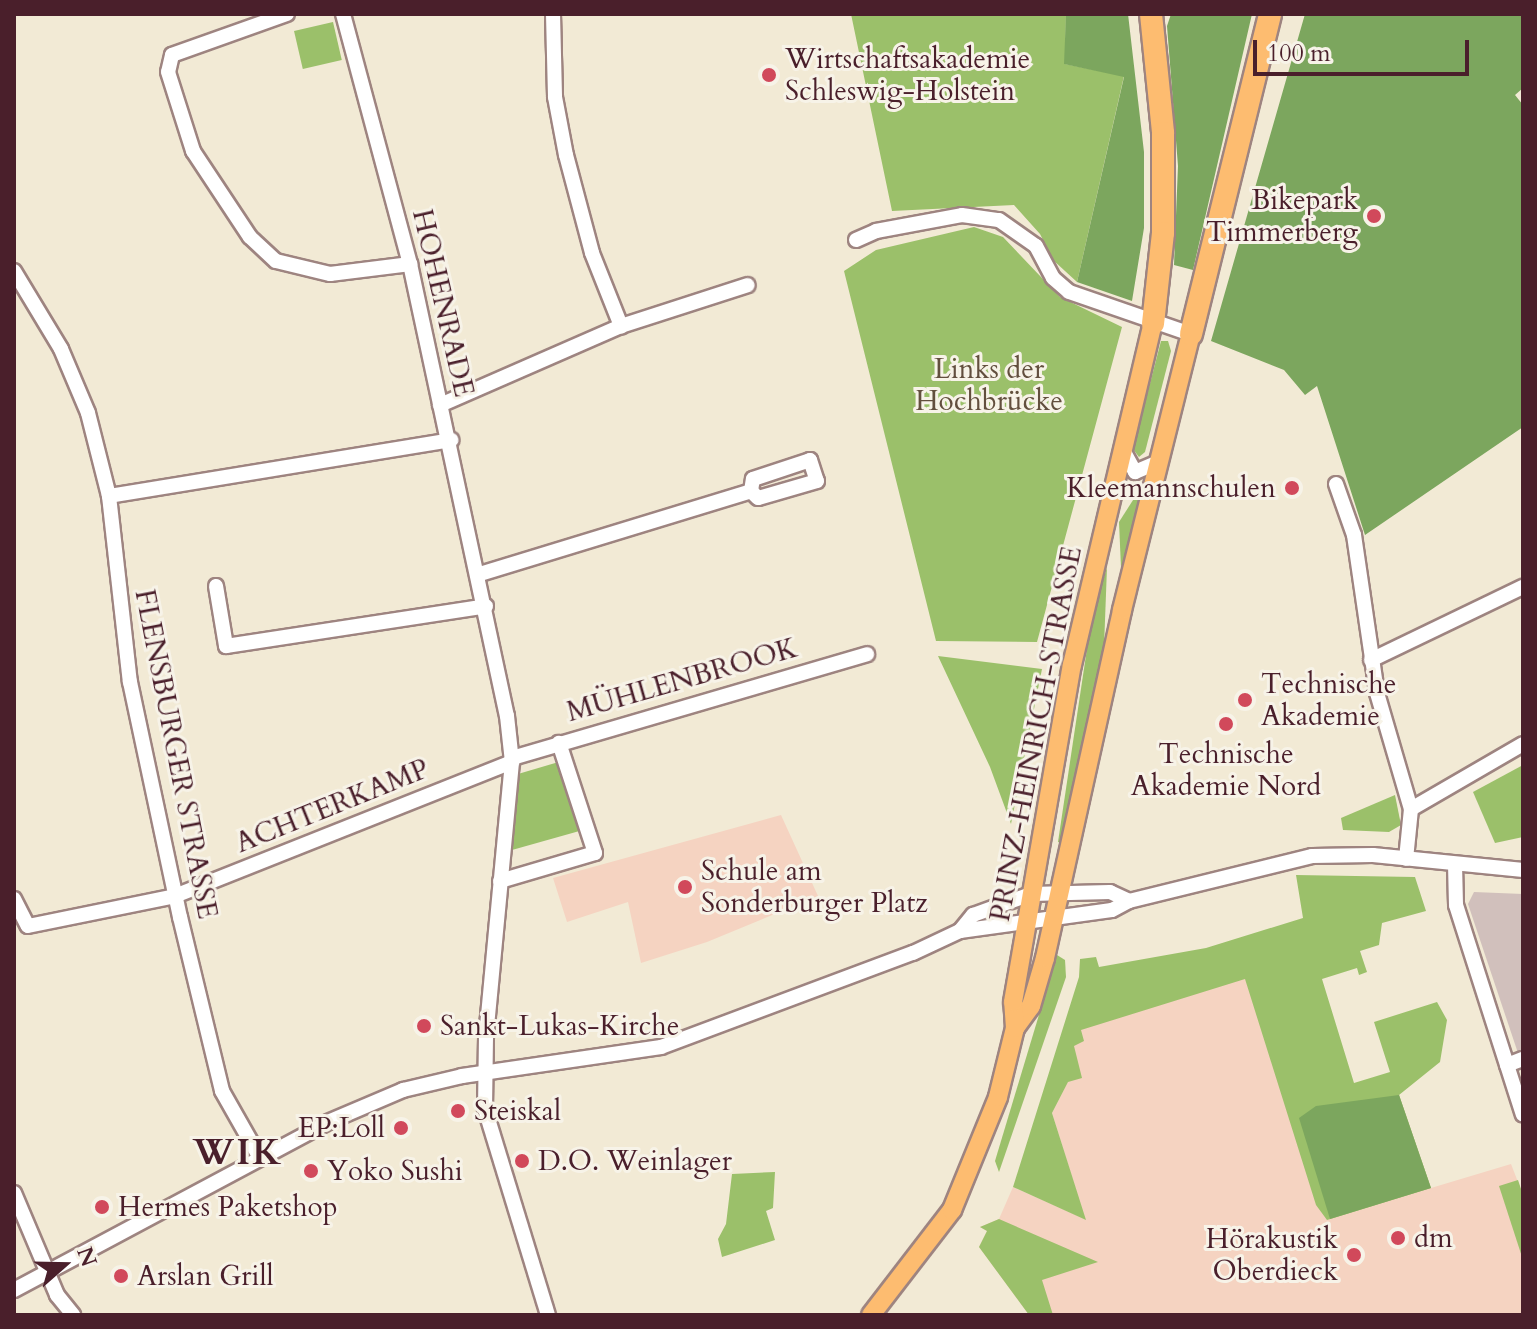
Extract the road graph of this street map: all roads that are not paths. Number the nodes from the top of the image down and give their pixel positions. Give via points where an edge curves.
1 (287, 14) edge
2 (343, 14) edge
3 (553, 14) edge
4 (1151, 14) edge
5 (1158, 14) edge
6 (1270, 14) edge
7 (1155, 37) junction
8 (856, 240) dead end
9 (410, 264) junction
10 (14, 271) edge
11 (748, 285) dead end
12 (1153, 323) junction
13 (621, 326) junction
14 (1191, 334) junction
15 (440, 405) junction
16 (451, 440) junction
17 (1124, 452) junction
18 (1158, 462) junction
19 (1336, 484) dead end
20 (751, 491) dead end
21 (109, 496) junction
22 (480, 574) junction
23 (216, 586) dead end
24 (1523, 587) edge
25 (486, 606) junction
26 (867, 654) dead end
27 (1371, 660) junction
28 (559, 743) junction
29 (1523, 744) edge
30 (512, 760) junction
31 (1411, 809) junction
32 (1406, 859) junction
33 (1455, 864) junction
34 (1523, 870) edge
35 (500, 881) junction
36 (1059, 891) junction
37 (1031, 894) junction
38 (175, 896) junction
39 (14, 899) edge
40 (1129, 901) junction
41 (1054, 917) junction
42 (1027, 921) junction
43 (960, 931) junction
44 (1015, 1028) junction
45 (1523, 1059) edge
46 (1507, 1065) junction
47 (485, 1073) junction
48 (1523, 1115) edge
49 (260, 1158) junction
50 (14, 1193) edge
51 (48, 1274) junction
52 (14, 1290) edge
53 (73, 1315) edge
54 (548, 1315) edge
55 (871, 1315) edge

1 - 9 street via 172,55 171,86 193,151 241,226 276,261 330,274
2 - 9 street, HOHENRADE
3 - 13 street via 555,97 566,155 592,253
4 - 7 highway
5 - 7 highway
6 - 14 highway
7 - 12 highway via 1163,133 1163,233
8 - 12 street via 876,231 962,215 999,220 1036,246 1053,278 1069,292
9 - 15 street, HOHENRADE
10 - 21 street, FLENSBURGER STRASSE via 61,349 83,400
11 - 13 street
12 - 14 street
12 - 17 main road, PRINZ-HEINRICH-STRASSE
13 - 15 street
14 - 18 main road, PRINZ-HEINRICH-STRASSE
15 - 16 street, HOHENRADE
16 - 21 street
16 - 22 street, HOHENRADE
17 - 18 street via 1135,472
17 - 37 main road, PRINZ-HEINRICH-STRASSE via 1072,665
18 - 36 main road, PRINZ-HEINRICH-STRASSE
19 - 27 street via 1354,535
20 - 22 street
21 - 38 street, FLENSBURGER STRASSE via 130,682
22 - 25 street, HOHENRADE
23 - 25 street via 226,646
24 - 27 street
25 - 30 street, HOHENRADE
26 - 28 street, MÜHLENBROOK
27 - 31 street via 1385,729
28 - 30 street, MÜHLENBROOK
28 - 35 street via 595,853
29 - 31 street
30 - 35 street, HOHENRADE
30 - 38 street, ACHTERKAMP
31 - 32 street
32 - 33 street
32 - 40 street via 1349,854 1292,859
33 - 34 street
33 - 46 street via 1456,905
35 - 47 street, HOHENRADE
36 - 37 street
36 - 40 street via 1110,892
36 - 41 main road, PRINZ-HEINRICH-STRASSE
37 - 42 main road, PRINZ-HEINRICH-STRASSE
37 - 43 street via 973,915
38 - 39 street, ACHTERKAMP via 28,926
38 - 49 street, FLENSBURGER STRASSE via 222,1091
40 - 41 street via 1112,910
41 - 42 street
41 - 44 main road, PRINZ-HEINRICH-STRASSE via 1031,1006
42 - 43 street
42 - 44 main road, PRINZ-HEINRICH-STRASSE via 1013,1002
43 - 47 street via 762,1013 667,1045 603,1060
44 - 55 main road, PRINZ-HEINRICH-STRASSE via 992,1116 968,1179 941,1227
45 - 46 street
46 - 48 street
47 - 49 street via 388,1096
47 - 54 street, HOHENRADE via 485,1109
49 - 51 street
50 - 51 street
51 - 52 street
51 - 53 street

